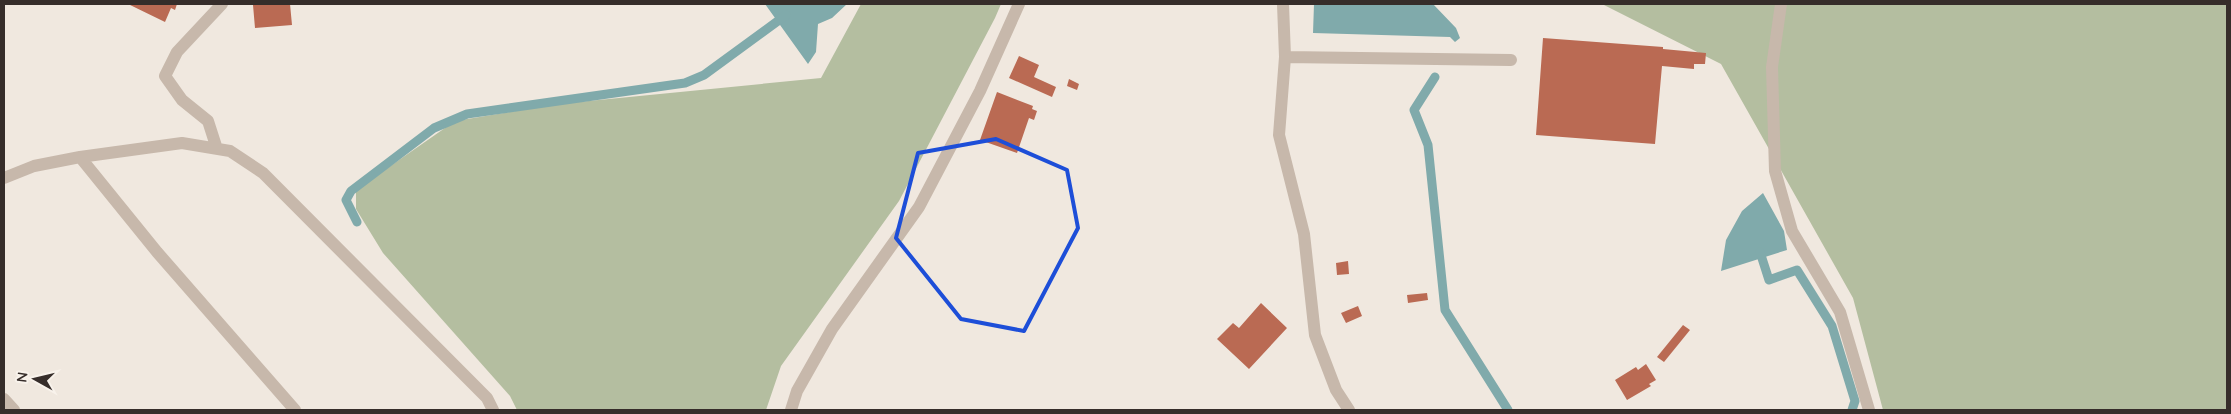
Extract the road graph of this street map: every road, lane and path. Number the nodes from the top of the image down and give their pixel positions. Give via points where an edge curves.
1 (222, 4) edge
2 (1019, 4) edge
3 (1284, 4) edge
4 (1781, 4) edge
5 (1285, 57) junction
6 (1511, 60) dead end
7 (217, 149) junction
8 (80, 157) junction
9 (4, 178) edge
10 (4, 399) edge
11 (14, 410) edge
12 (295, 410) edge
13 (493, 410) edge
14 (791, 410) edge
15 (1349, 410) edge
16 (1869, 410) edge

1 - 7 street via 177,52 166,76 182,100 208,121
2 - 14 street via 980,90 920,207 832,329 797,392
3 - 5 street
4 - 16 street via 1772,67 1775,171 1792,231 1840,312
5 - 6 street
5 - 15 street via 1279,135 1304,234 1316,335 1336,390
7 - 8 street via 182,143
7 - 13 street via 230,151 263,172 488,398
8 - 9 street via 34,166
8 - 12 street
10 - 11 street

